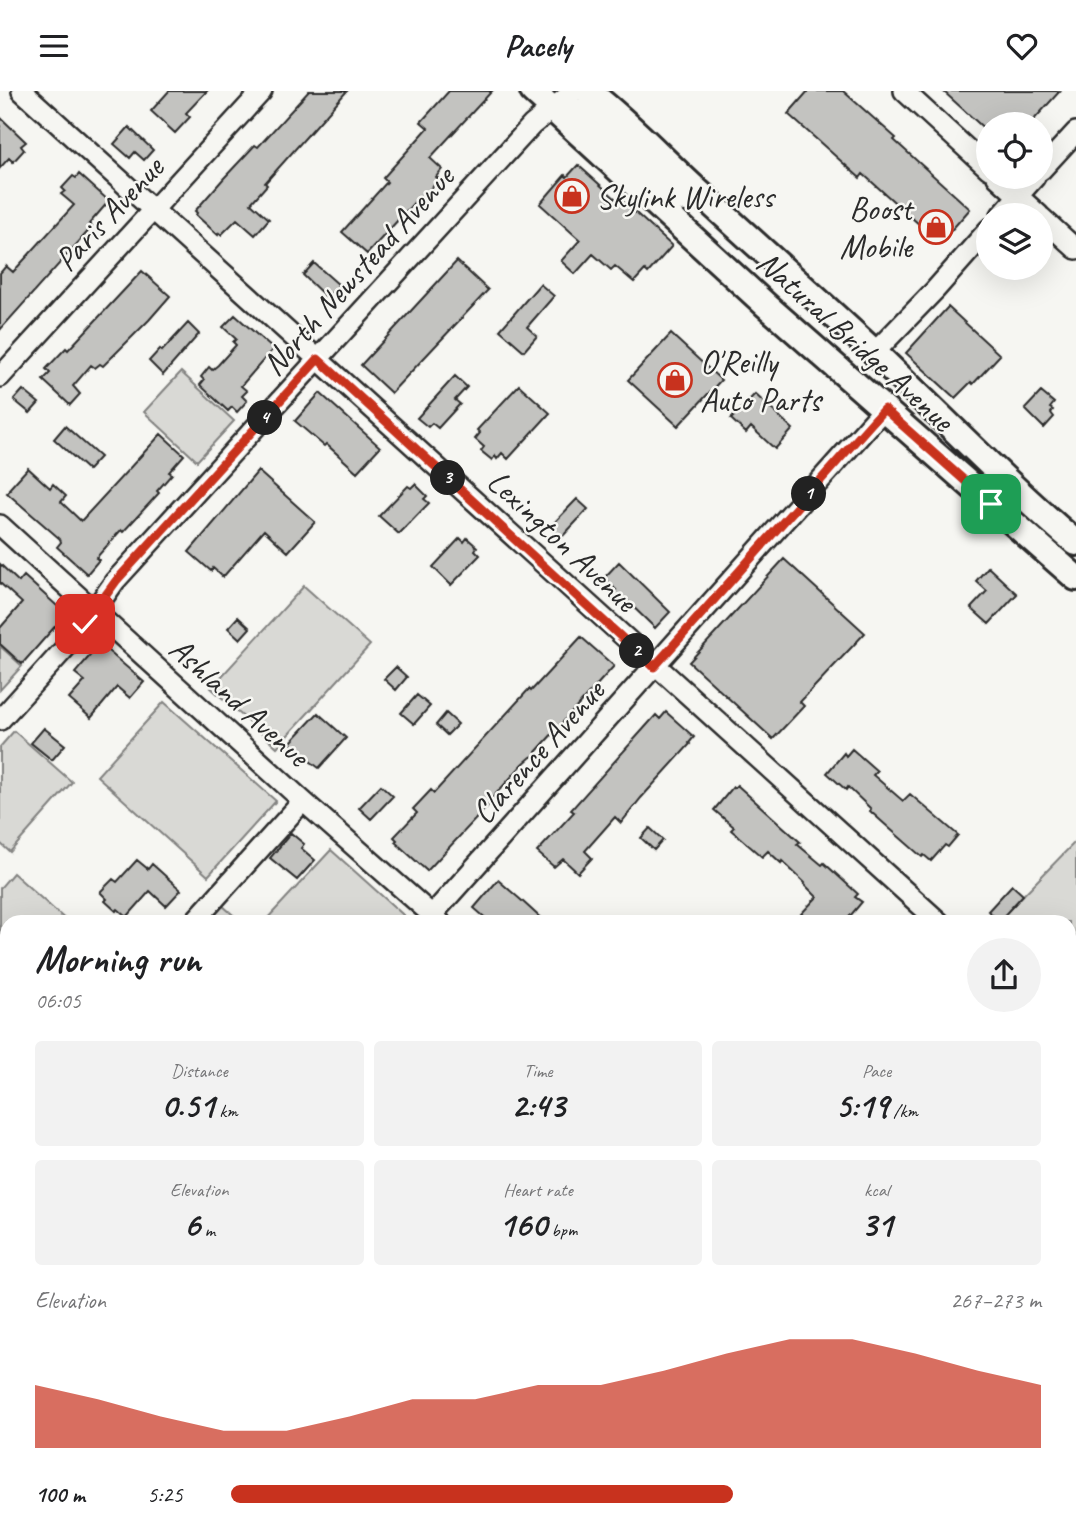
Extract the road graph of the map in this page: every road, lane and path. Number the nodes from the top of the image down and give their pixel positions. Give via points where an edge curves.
1 (22, 91) edge
2 (262, 91) edge
3 (533, 91) edge
4 (574, 91) edge
5 (588, 91) edge
6 (904, 91) edge
7 (551, 108) junction
8 (1076, 132) edge
9 (976, 157) edge
10 (1053, 157) edge
11 (1010, 189) edge
12 (1024, 189) edge
13 (1017, 196) junction
14 (1011, 203) edge
15 (1025, 203) edge
16 (153, 210) junction
17 (1053, 228) edge
18 (743, 232) junction
19 (976, 243) edge
20 (1076, 249) edge
21 (874, 353) junction
22 (318, 359) junction
23 (0, 377) edge
24 (884, 409) junction
25 (0, 525) edge
26 (1076, 543) edge
27 (1076, 578) edge
28 (94, 611) junction
29 (654, 667) junction
30 (0, 720) edge
31 (303, 801) junction
32 (200, 915) edge
33 (433, 915) edge
34 (439, 915) edge
35 (931, 915) edge

1 - 16 street, Lexington Avenue
2 - 16 street, Paris Avenue
3 - 7 main road, Natural Bridge Avenue
4 - 7 street, North Newstead Avenue
5 - 18 main road, Natural Bridge Avenue
6 - 9 street
7 - 18 main road via 567,108 587,118 673,191
7 - 22 street, North Newstead Avenue
7 - 24 main road, Natural Bridge Avenue
8 - 10 street
11 - 13 street
12 - 13 street
13 - 14 street
13 - 15 street
16 - 22 street, Lexington Avenue
16 - 23 street, Paris Avenue
17 - 20 street
18 - 21 main road, Natural Bridge Avenue
19 - 21 street
21 - 26 main road, Natural Bridge Avenue
22 - 28 street, North Newstead Avenue
22 - 29 street, Lexington Avenue
24 - 27 main road, Natural Bridge Avenue
24 - 29 street, Clarence Avenue
25 - 28 street, Ashland Avenue
28 - 30 street, North Newstead Avenue
28 - 31 street, Ashland Avenue
29 - 34 street, Clarence Avenue
29 - 35 street, Lexington Avenue
31 - 32 street
31 - 33 street, Ashland Avenue

